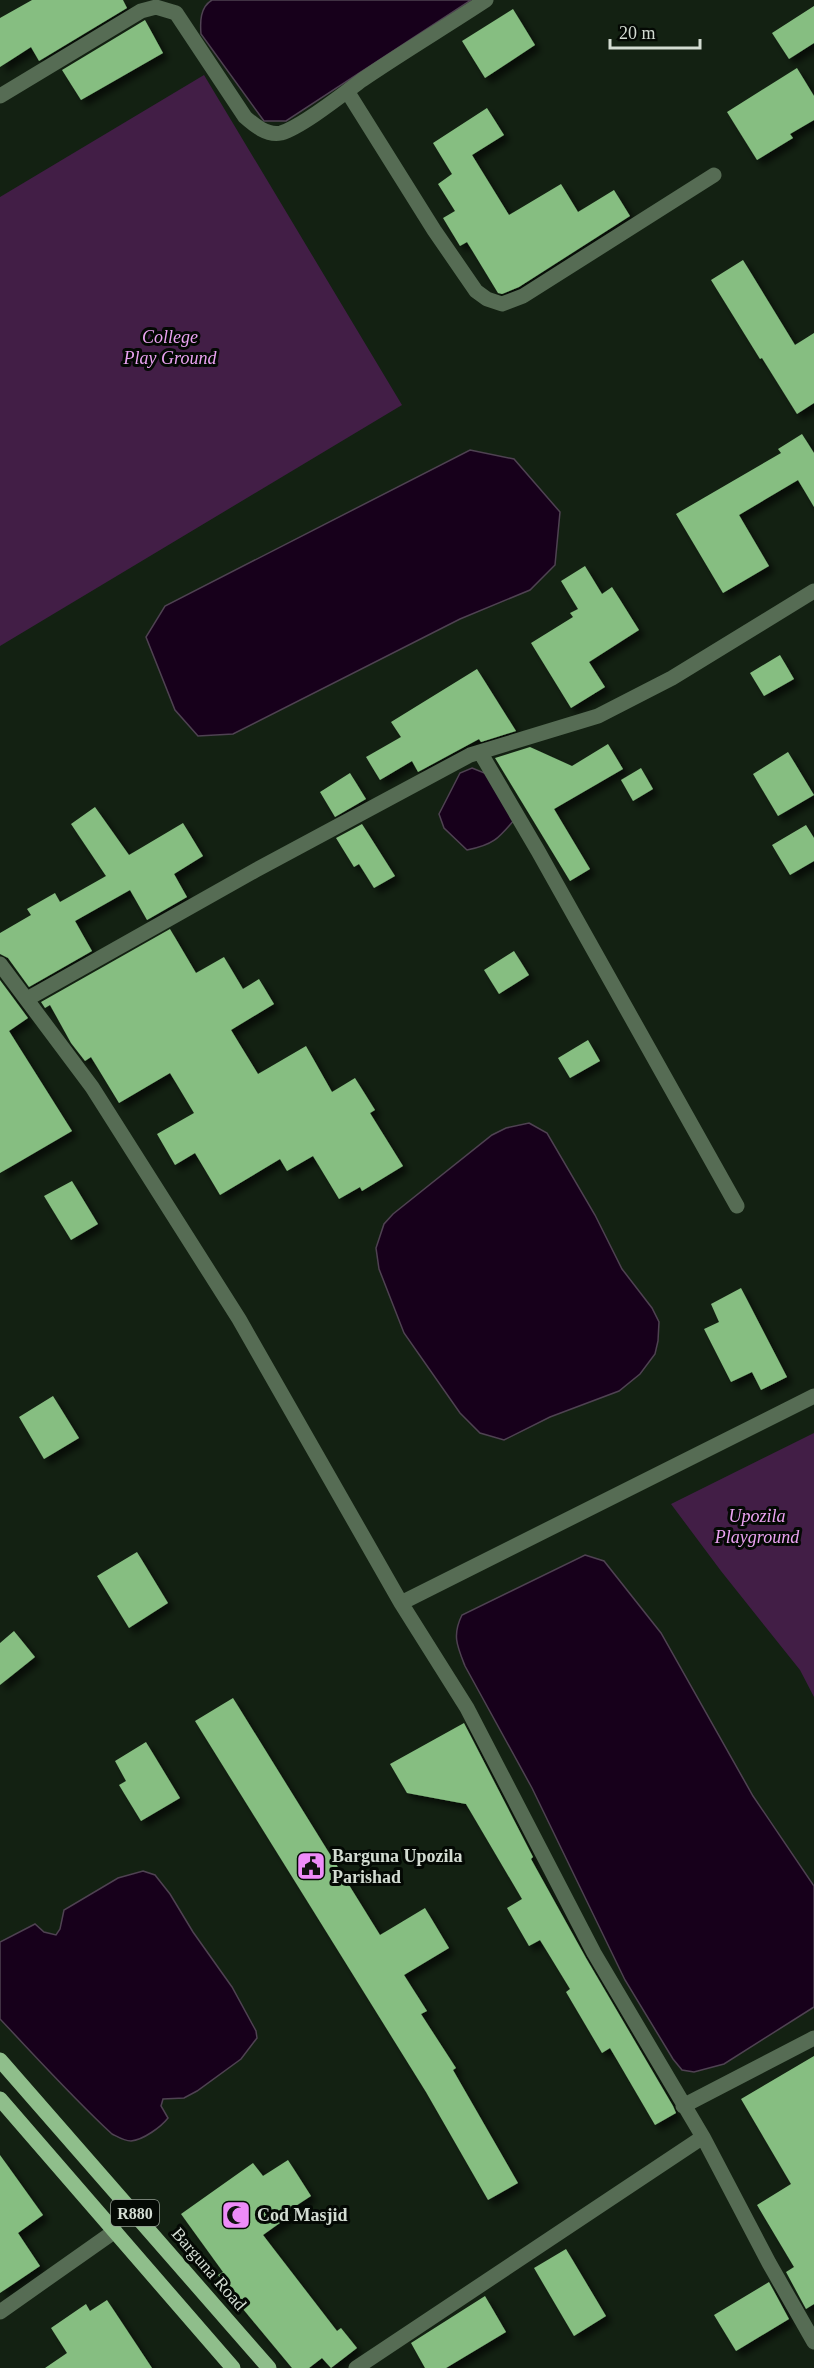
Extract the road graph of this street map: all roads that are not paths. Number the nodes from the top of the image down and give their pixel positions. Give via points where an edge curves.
1 (486, 0) edge
2 (347, 91) junction
3 (0, 96) edge
4 (714, 175) dead end
5 (814, 591) edge
6 (480, 752) junction
7 (0, 964) edge
8 (27, 999) junction
9 (737, 1206) dead end
10 (814, 1396) edge
11 (401, 1603) junction
12 (814, 2038) edge
13 (0, 2060) edge
14 (0, 2098) edge
15 (683, 2106) junction
16 (703, 2137) junction
17 (115, 2231) junction
18 (0, 2312) edge
19 (814, 2342) edge
20 (233, 2368) edge
21 (268, 2368) edge
22 (356, 2368) edge

1 - 2 street
2 - 3 street via 280,133 266,132 245,117 176,14 156,7 141,11
2 - 4 street via 467,279 487,299 502,304 523,296
5 - 6 street via 672,678 598,716
6 - 8 street via 256,870
6 - 9 street
7 - 8 street
8 - 11 street via 92,1087 239,1319
10 - 11 street
11 - 15 street via 467,1708 594,1953
12 - 15 street
13 - 21 main road, Barguna Road / R880
14 - 17 main road, R880
15 - 16 street
16 - 19 street
16 - 22 street
17 - 18 street
17 - 20 main road, R880

